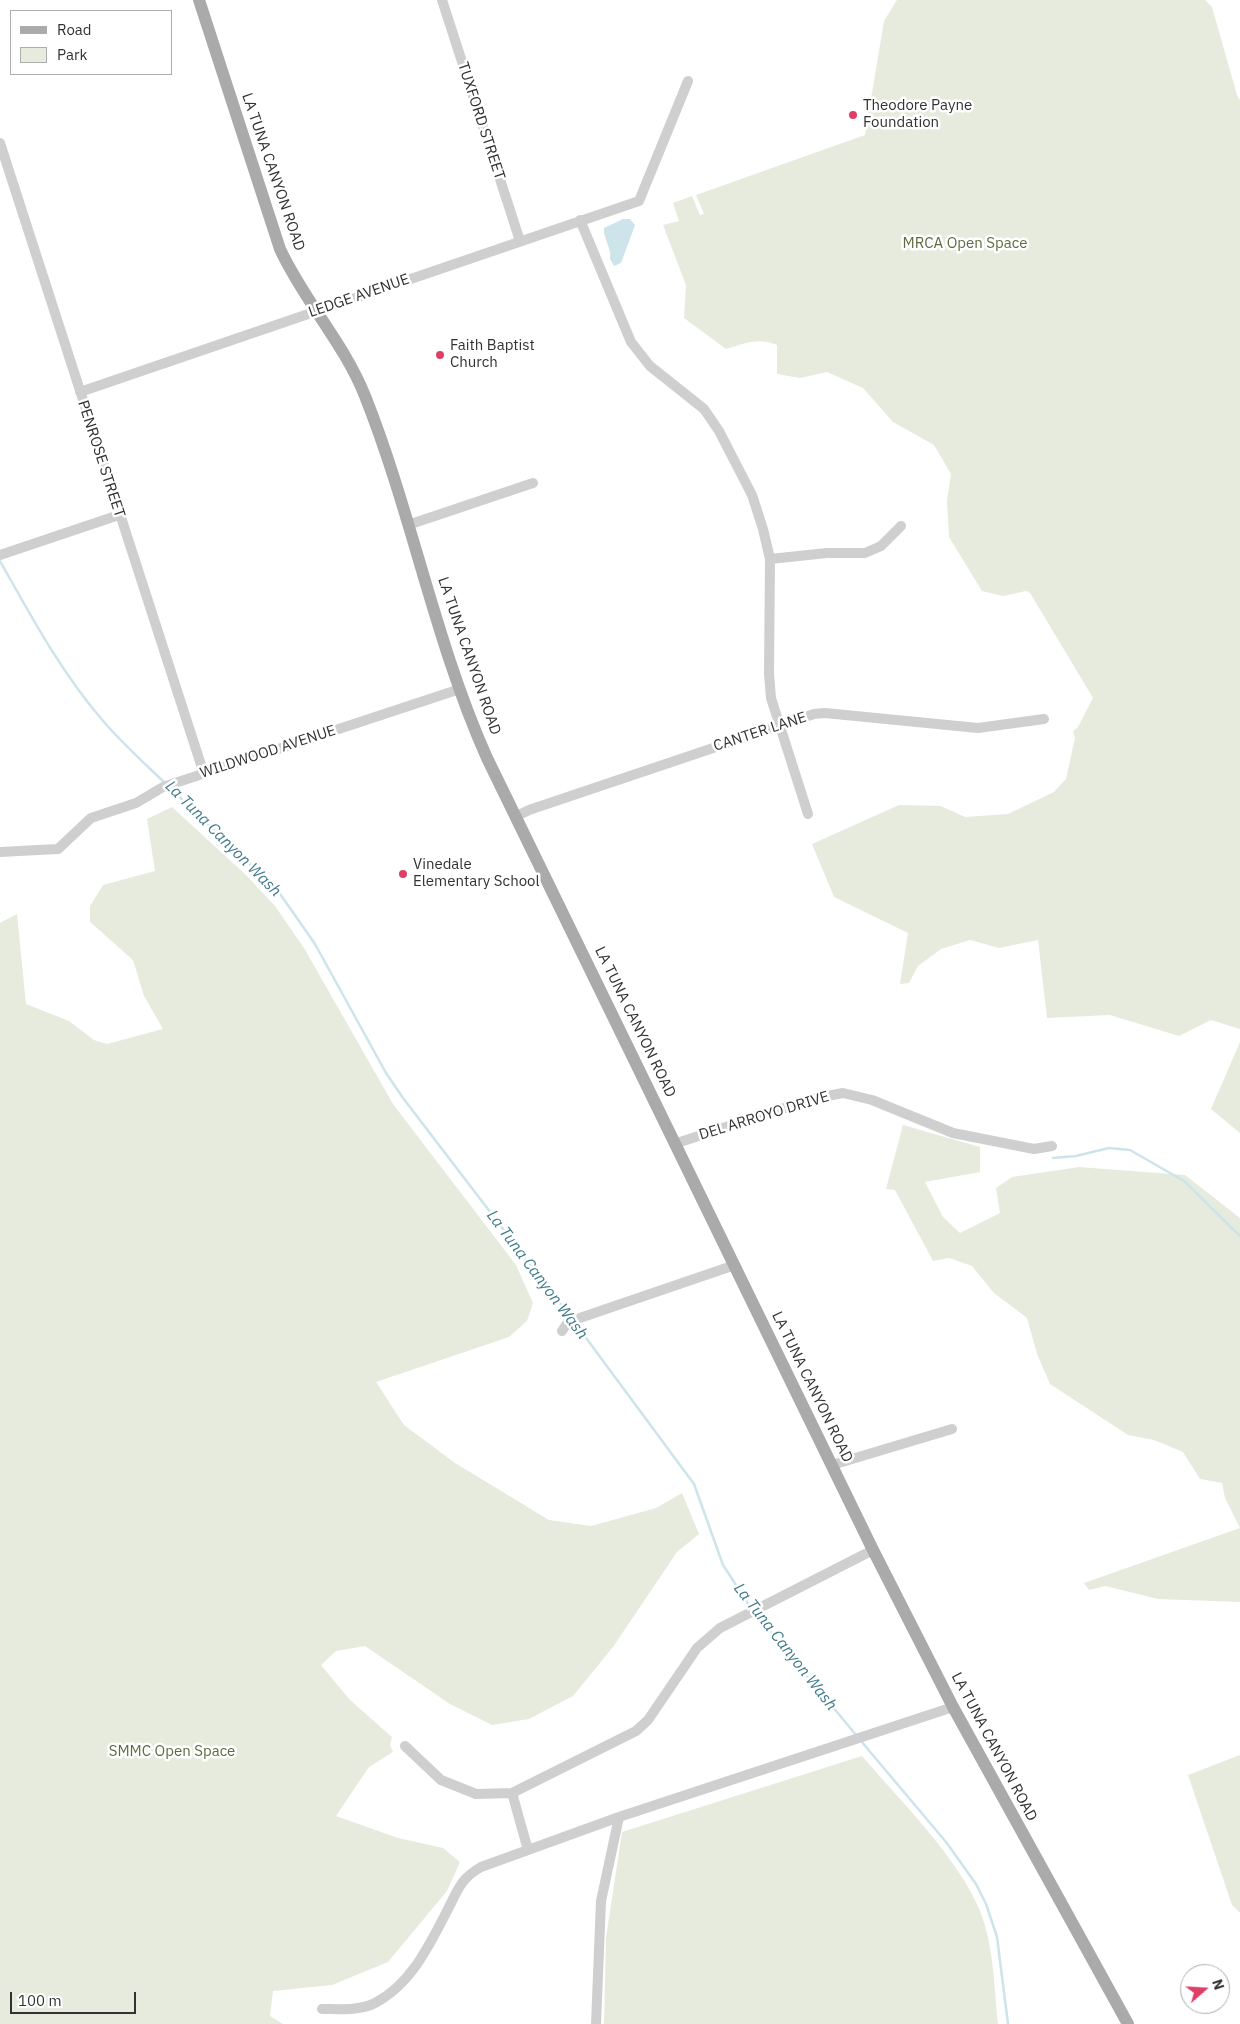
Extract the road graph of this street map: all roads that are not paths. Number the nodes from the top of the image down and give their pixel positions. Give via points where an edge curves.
1 (199, 0) edge
2 (442, 0) edge
3 (688, 81) dead end
4 (1, 146) edge
5 (580, 220) junction
6 (520, 241) junction
7 (318, 310) junction
8 (80, 392) junction
9 (533, 483) dead end
10 (119, 515) junction
11 (408, 526) junction
12 (901, 526) dead end
13 (1, 555) edge
14 (770, 559) junction
15 (460, 688) junction
16 (1044, 719) dead end
17 (779, 724) junction
18 (204, 774) junction
19 (808, 814) dead end
20 (516, 816) junction
21 (0, 852) edge
22 (677, 1143) junction
23 (1052, 1146) dead end
24 (735, 1265) junction
25 (569, 1324) dead end
26 (952, 1429) dead end
27 (832, 1465) junction
28 (873, 1550) junction
29 (953, 1707) junction
30 (405, 1746) dead end
31 (512, 1793) junction
32 (619, 1817) junction
33 (528, 1850) junction
34 (322, 2009) dead end
35 (596, 2024) edge
36 (1128, 2024) edge

1 - 7 main road, LA TUNA CANYON ROAD via 276,240 292,272
2 - 6 street, TUXFORD STREET
3 - 5 street, LEDGE AVENUE via 639,201
4 - 8 street, PENROSE STREET
5 - 6 street, LEDGE AVENUE
5 - 14 street via 631,342 650,366 701,406 719,431 752,495
6 - 7 street, LEDGE AVENUE
7 - 8 street, LEDGE AVENUE
7 - 11 main road, LA TUNA CANYON ROAD via 365,397
8 - 10 street, PENROSE STREET
9 - 11 street
10 - 13 street
10 - 18 street, PENROSE STREET
11 - 15 main road, LA TUNA CANYON ROAD
12 - 14 street via 881,546 865,553
14 - 17 street via 769,674 771,698
15 - 18 street, WILDWOOD AVENUE
15 - 20 main road, LA TUNA CANYON ROAD via 483,748
16 - 17 street, CANTER LANE via 978,728 825,713
17 - 19 street
17 - 20 street, CANTER LANE
18 - 21 street, WILDWOOD AVENUE via 168,785 136,802 90,818 58,849
20 - 22 main road, LA TUNA CANYON ROAD
22 - 23 street, DEL ARROYO DRIVE via 843,1092 872,1100 953,1133 1034,1149
22 - 24 main road, LA TUNA CANYON ROAD
24 - 25 street
24 - 27 main road, LA TUNA CANYON ROAD
26 - 27 street
27 - 28 main road, LA TUNA CANYON ROAD
28 - 29 main road, LA TUNA CANYON ROAD
28 - 31 street via 720,1628 697,1648 648,1720 636,1731
29 - 32 street
29 - 36 main road, LA TUNA CANYON ROAD
30 - 31 street via 441,1780 476,1794
31 - 33 street
32 - 33 street
32 - 35 street via 601,1901
33 - 34 street via 466,1876 410,1975 374,2004

